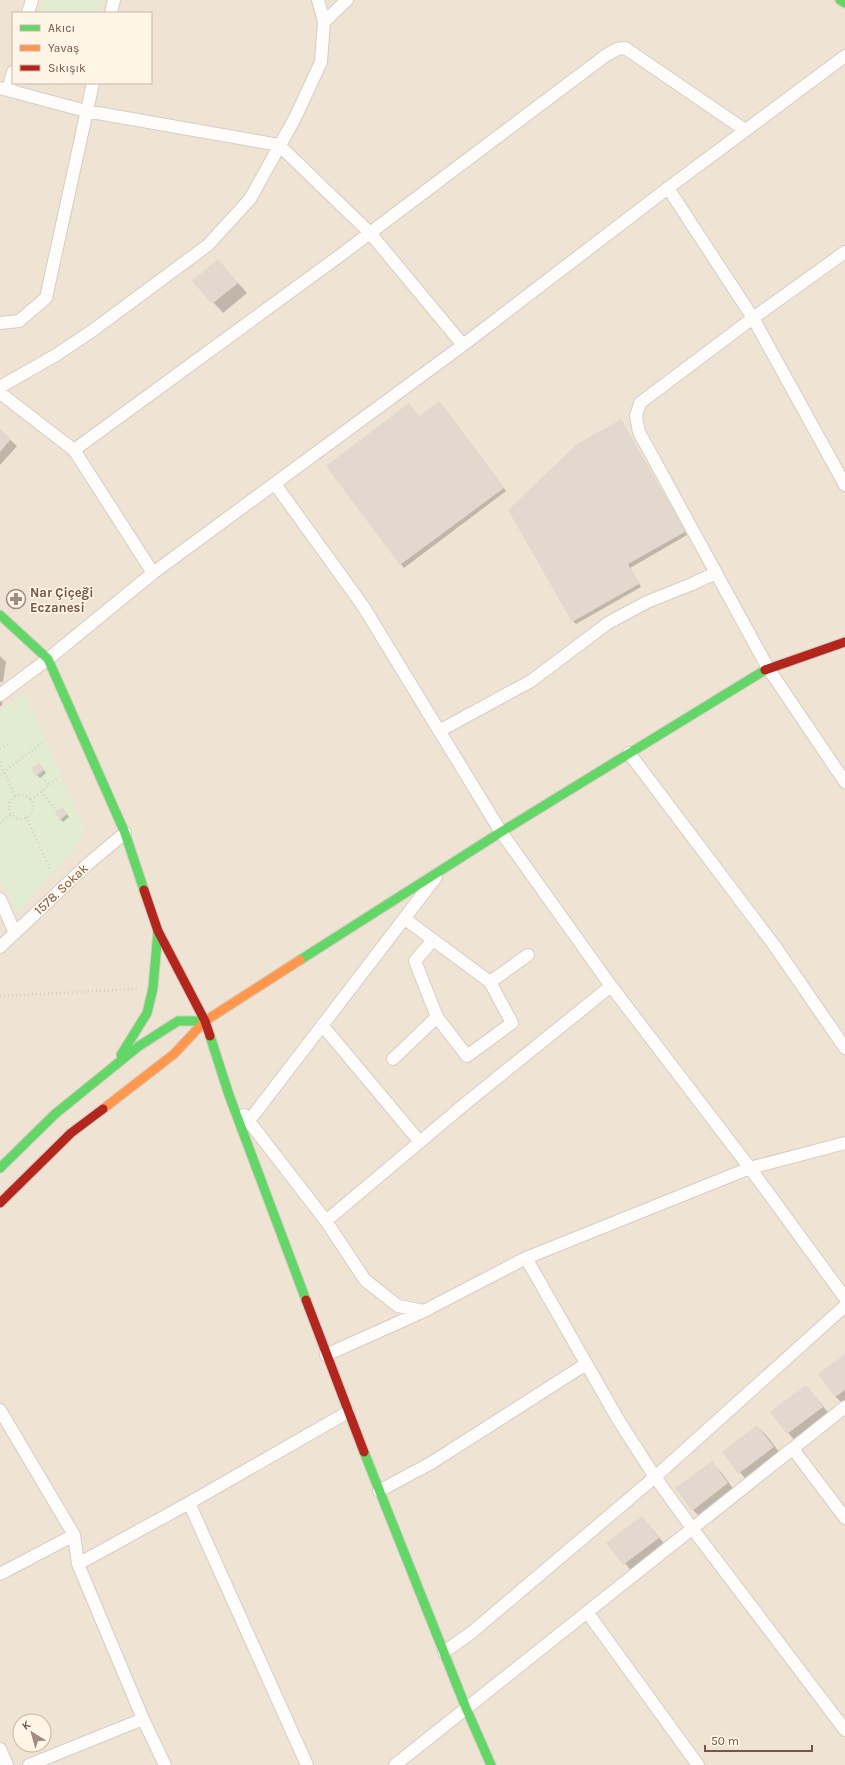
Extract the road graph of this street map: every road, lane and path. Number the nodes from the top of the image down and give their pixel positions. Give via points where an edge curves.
1 (32, 0) edge
2 (114, 0) edge
3 (318, 0) edge
4 (347, 0) edge
5 (840, 0) edge
6 (845, 3) edge
7 (28, 12) edge
8 (110, 12) edge
9 (324, 22) junction
10 (845, 56) edge
11 (12, 74) edge
12 (93, 84) edge
13 (4, 89) edge
14 (86, 111) junction
15 (745, 130) junction
16 (279, 146) junction
17 (668, 188) junction
18 (370, 233) junction
19 (845, 252) edge
20 (753, 318) junction
21 (0, 323) edge
22 (463, 345) junction
23 (0, 387) edge
24 (0, 393) edge
25 (74, 450) junction
26 (275, 484) junction
27 (845, 485) edge
28 (716, 573) junction
29 (153, 574) junction
30 (0, 615) edge
31 (845, 642) edge
32 (48, 659) junction
33 (768, 668) junction
34 (0, 695) edge
35 (439, 731) junction
36 (43, 742) dead end
37 (8, 744) dead end
38 (0, 749) edge
39 (629, 753) junction
40 (0, 762) edge
41 (4, 772) junction
42 (40, 774) dead end
43 (0, 775) edge
44 (58, 778) dead end
45 (845, 782) edge
46 (49, 785) junction
47 (41, 792) junction
48 (15, 796) junction
49 (31, 800) junction
50 (57, 811) dead end
51 (11, 814) junction
52 (26, 817) junction
53 (0, 822) edge
54 (501, 832) junction
55 (125, 833) junction
56 (51, 871) dead end
57 (440, 871) junction
58 (0, 899) edge
59 (405, 919) junction
60 (158, 931) junction
61 (15, 933) junction
62 (433, 940) junction
63 (0, 947) edge
64 (528, 955) dead end
65 (490, 982) junction
66 (611, 986) junction
67 (153, 988) junction
68 (0, 996) edge
69 (437, 1016) junction
70 (205, 1021) junction
71 (322, 1025) junction
72 (845, 1048) edge
73 (393, 1059) dead end
74 (113, 1066) junction
75 (229, 1095) junction
76 (249, 1121) junction
77 (420, 1142) junction
78 (845, 1143) edge
79 (0, 1168) edge
80 (750, 1168) junction
81 (0, 1203) edge
82 (326, 1221) junction
83 (526, 1258) junction
84 (845, 1298) edge
85 (845, 1306) edge
86 (424, 1310) junction
87 (326, 1355) junction
88 (586, 1364) junction
89 (845, 1407) edge
90 (0, 1410) edge
91 (348, 1412) junction
92 (793, 1449) junction
93 (655, 1476) junction
94 (380, 1491) junction
95 (189, 1503) junction
96 (845, 1518) edge
97 (692, 1528) junction
98 (74, 1535) junction
99 (78, 1564) junction
100 (0, 1574) edge
101 (587, 1612) junction
102 (444, 1652) junction
103 (466, 1708) junction
104 (143, 1719) junction
105 (845, 1730) edge
106 (0, 1749) edge
107 (7, 1765) edge
108 (29, 1765) edge
109 (165, 1765) edge
110 (307, 1765) edge
111 (395, 1765) edge
112 (491, 1765) edge
113 (698, 1765) edge

1 - 7 street
2 - 8 street
3 - 9 street
4 - 9 street
5 - 6 street
9 - 16 street via 321,62
10 - 15 street
11 - 13 street
12 - 14 street
13 - 14 street
14 - 16 street
14 - 21 street via 46,298 19,321
15 - 17 street
15 - 18 street via 625,48 617,49
16 - 18 street
16 - 23 street via 250,199 208,245 92,331
17 - 20 street
17 - 22 street
18 - 22 street
18 - 25 street
19 - 20 street
20 - 27 street
20 - 28 street via 640,403 636,416 639,432
22 - 26 street
24 - 25 street
25 - 29 street
26 - 29 street
26 - 35 street via 362,606
28 - 33 street
28 - 35 street via 646,602 608,623 531,681
29 - 32 street
30 - 32 street
31 - 33 street
32 - 34 street
32 - 55 street
33 - 39 street
33 - 45 street
35 - 54 street
36 - 41 path
37 - 38 path
39 - 54 street
39 - 72 street via 774,945
40 - 41 path
41 - 43 path
41 - 48 path
42 - 46 path
44 - 46 path
46 - 47 path
47 - 49 path
47 - 50 path
48 - 49 path via 21,794
48 - 51 path via 10,800
49 - 52 path via 33,811
51 - 52 path via 17,820
51 - 53 path
52 - 56 path
54 - 57 street
54 - 66 street
55 - 60 street
55 - 61 street, 1578. Sokak via 83,868
57 - 59 street
57 - 70 street
58 - 61 street
59 - 62 street
59 - 71 street
60 - 67 street
60 - 70 street
61 - 63 street, 1578. Sokak
62 - 65 street
62 - 69 street via 415,961
64 - 65 street
65 - 69 street via 512,1023 467,1056
66 - 77 street
66 - 80 street
67 - 68 path
67 - 74 street via 147,1013
69 - 73 street
70 - 74 street via 178,1021
70 - 75 street
70 - 81 street via 174,1054 71,1133
71 - 76 street
71 - 77 street
74 - 79 street via 55,1114
75 - 76 street
75 - 87 street
76 - 82 street
77 - 82 street
78 - 80 street
80 - 83 street
80 - 84 street
82 - 86 street via 365,1280 398,1306
83 - 86 street
83 - 88 street
85 - 93 street
86 - 87 street
87 - 91 street
88 - 93 street
88 - 94 street via 431,1463
89 - 92 street
90 - 98 street
91 - 94 street
91 - 95 street
92 - 96 street
92 - 97 street
93 - 97 street
93 - 102 street via 470,1633
94 - 102 street
95 - 99 street
95 - 110 street
97 - 101 street
97 - 105 street
98 - 99 street
98 - 100 street
99 - 104 street
101 - 103 street
101 - 113 street
102 - 103 street
103 - 111 street
103 - 112 street
104 - 108 street
104 - 109 street
106 - 107 street

